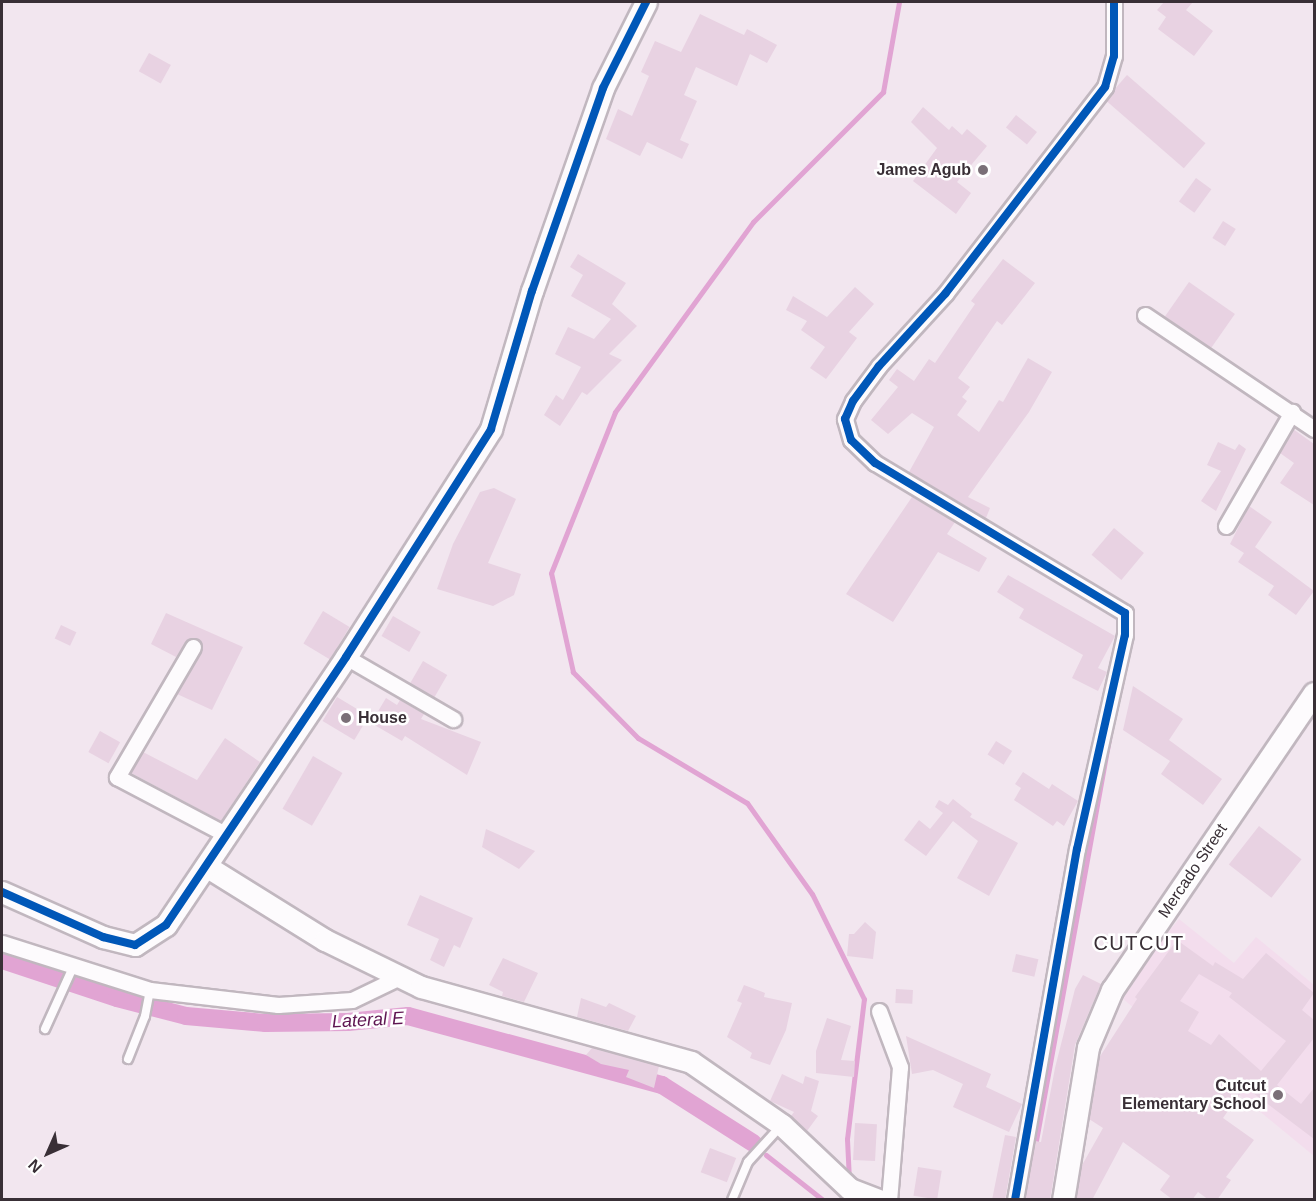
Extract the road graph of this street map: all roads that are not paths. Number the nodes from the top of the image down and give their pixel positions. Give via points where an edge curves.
1 (646, 2) edge
2 (1114, 2) edge
3 (1145, 315) dead end
4 (1292, 412) junction
5 (1314, 429) edge
6 (1226, 526) dead end
7 (193, 647) dead end
8 (346, 657) junction
9 (1314, 693) edge
10 (453, 720) dead end
11 (227, 835) junction
12 (206, 866) junction
13 (2, 892) edge
14 (2, 943) edge
15 (74, 968) junction
16 (400, 977) junction
17 (149, 993) junction
18 (879, 1011) dead end
19 (45, 1029) dead end
20 (128, 1059) dead end
21 (782, 1125) junction
22 (732, 1200) edge
23 (878, 1200) edge
24 (889, 1200) edge
25 (1015, 1200) edge
26 (1063, 1200) edge

1 - 8 street via 603,88 532,291 491,429
2 - 25 street via 1114,56 1105,87 945,294 879,366 845,419 851,440 875,463 1125,613 1125,635 1077,849
3 - 4 street
4 - 5 street
4 - 6 street
7 - 11 street via 117,777
8 - 10 street
8 - 11 street
9 - 26 street, Mercado Street via 1112,990 1088,1047
11 - 12 street
12 - 13 street via 166,925 135,945 103,937
12 - 16 street via 325,940
14 - 15 street
15 - 17 street
15 - 19 lane
16 - 17 street via 352,1000 278,1005
16 - 21 street via 421,987 691,1062
17 - 20 lane via 145,1016
18 - 24 street via 900,1066
21 - 22 lane via 748,1162
21 - 23 street via 850,1189

